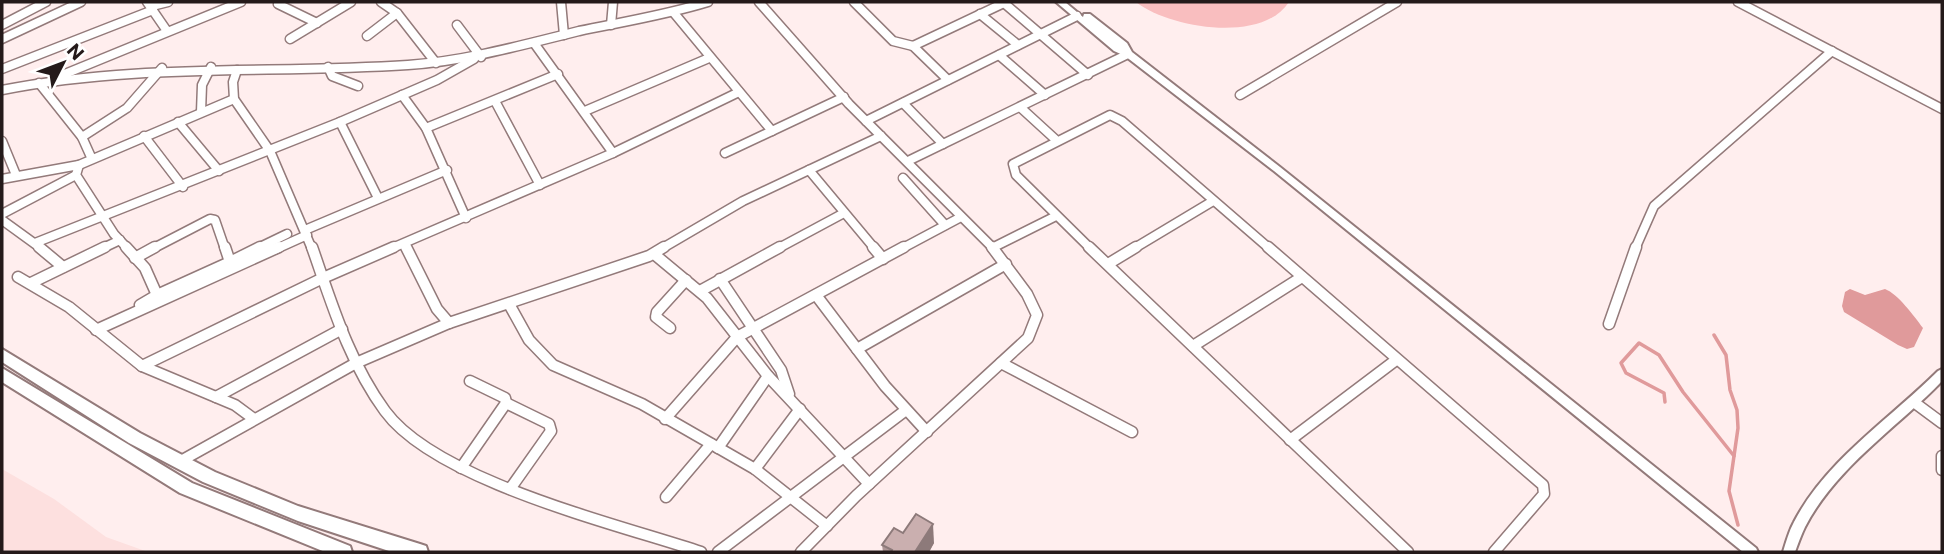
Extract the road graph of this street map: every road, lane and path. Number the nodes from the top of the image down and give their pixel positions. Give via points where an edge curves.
1 (46, 2) edge
2 (81, 2) edge
3 (168, 2) edge
4 (241, 2) edge
5 (351, 2) edge
6 (382, 2) edge
7 (561, 2) edge
8 (613, 2) edge
9 (706, 2) edge
10 (759, 2) edge
11 (853, 2) edge
12 (1004, 2) edge
13 (1060, 2) edge
14 (1071, 2) edge
15 (1397, 2) edge
16 (1738, 2) edge
17 (278, 4) dead end
18 (154, 6) edge
19 (397, 13) junction
20 (674, 13) junction
21 (980, 14) junction
22 (1077, 16) junction
23 (317, 23) junction
24 (2, 25) edge
25 (457, 25) dead end
26 (611, 25) junction
27 (167, 31) junction
28 (1040, 34) junction
29 (564, 35) junction
30 (367, 36) dead end
31 (2, 39) edge
32 (290, 39) dead end
33 (534, 43) junction
34 (1018, 45) junction
35 (913, 46) junction
36 (1832, 51) junction
37 (1128, 54) junction
38 (999, 55) junction
39 (478, 58) junction
40 (709, 58) junction
41 (436, 63) junction
42 (211, 67) junction
43 (328, 67) junction
44 (162, 68) junction
45 (2, 70) edge
46 (237, 70) junction
47 (558, 74) junction
48 (1088, 75) junction
49 (948, 80) junction
50 (50, 81) junction
51 (39, 83) junction
52 (358, 86) dead end
53 (11, 87) junction
54 (2, 90) edge
55 (739, 92) junction
56 (402, 95) junction
57 (1045, 95) junction
58 (1240, 95) dead end
59 (845, 97) junction
60 (234, 99) junction
61 (495, 101) junction
62 (903, 103) junction
63 (1020, 107) junction
64 (1942, 109) edge
65 (585, 111) junction
66 (201, 112) junction
67 (866, 121) junction
68 (178, 122) junction
69 (340, 122) junction
70 (426, 128) junction
71 (772, 131) junction
72 (144, 136) junction
73 (881, 136) junction
74 (82, 137) junction
75 (1055, 139) junction
76 (2, 141) edge
77 (943, 144) junction
78 (270, 151) junction
79 (613, 153) junction
80 (724, 153) dead end
81 (91, 158) junction
82 (908, 161) junction
83 (77, 170) junction
84 (447, 170) junction
85 (808, 170) junction
86 (219, 171) junction
87 (16, 175) junction
88 (903, 178) dead end
89 (2, 179) edge
90 (540, 185) junction
91 (183, 187) junction
92 (379, 198) junction
93 (1213, 201) junction
94 (844, 213) junction
95 (2, 214) edge
96 (104, 216) junction
97 (1056, 216) junction
98 (961, 217) junction
99 (466, 218) junction
100 (2, 220) edge
101 (946, 225) junction
102 (306, 232) junction
103 (287, 234) dead end
104 (120, 240) junction
105 (35, 243) junction
106 (405, 245) junction
107 (992, 248) junction
108 (654, 254) junction
109 (135, 258) junction
110 (883, 259) junction
111 (230, 262) junction
112 (1006, 264) junction
113 (1108, 264) junction
114 (64, 267) junction
115 (18, 277) dead end
116 (1303, 277) junction
117 (323, 278) junction
118 (686, 279) junction
119 (720, 279) junction
120 (31, 283) junction
121 (699, 291) junction
122 (157, 295) junction
123 (816, 295) junction
124 (509, 304) junction
125 (120, 320) junction
126 (449, 323) junction
127 (1609, 324) dead end
128 (670, 328) dead end
129 (754, 328) junction
130 (342, 329) junction
131 (96, 330) junction
132 (737, 337) junction
133 (1193, 346) junction
134 (858, 349) junction
135 (2, 355) edge
136 (1396, 360) junction
137 (355, 363) junction
138 (1001, 363) junction
139 (142, 366) junction
140 (2, 374) edge
141 (1942, 374) edge
142 (768, 376) junction
143 (470, 381) dead end
144 (216, 397) junction
145 (790, 398) junction
146 (506, 403) junction
147 (1915, 403) junction
148 (800, 409) junction
149 (906, 410) junction
150 (254, 419) junction
151 (665, 419) junction
152 (1942, 423) edge
153 (927, 432) junction
154 (1132, 432) dead end
155 (1290, 440) junction
156 (714, 446) junction
157 (1942, 456) edge
158 (845, 457) junction
159 (180, 462) junction
160 (461, 468) junction
161 (755, 470) junction
162 (1942, 470) edge
163 (869, 484) junction
164 (510, 489) junction
165 (666, 497) dead end
166 (789, 498) junction
167 (827, 526) junction
168 (344, 552) edge
169 (420, 552) edge
170 (701, 552) edge
171 (718, 552) edge
172 (801, 552) edge
173 (1408, 552) edge
174 (1494, 552) edge
175 (1752, 552) edge
176 (1789, 552) edge

1 - 24 street
2 - 31 street
3 - 18 street
4 - 27 street
5 - 23 street
6 - 19 street
7 - 29 street
8 - 26 street
9 - 20 street
10 - 59 street
11 - 35 street via 894,41
12 - 21 street
12 - 28 street
13 - 22 street
14 - 37 street via 1124,44
15 - 58 street
16 - 36 street
17 - 23 street
18 - 27 street
18 - 45 street
19 - 30 street
19 - 41 street
20 - 26 street
20 - 40 street
21 - 34 street
21 - 35 street
22 - 28 street
22 - 37 street
23 - 32 street
25 - 39 street
26 - 29 street
27 - 50 street
28 - 34 street
28 - 48 street
29 - 33 street
33 - 39 street
33 - 47 street
34 - 38 street
35 - 49 street
36 - 64 street
36 - 127 street via 1654,206
37 - 48 street
37 - 175 street
38 - 49 street
38 - 57 street
39 - 41 street
39 - 56 street
40 - 55 street
40 - 65 street
41 - 43 street
42 - 44 street
42 - 46 street
42 - 66 street via 202,85
43 - 46 street
43 - 52 street via 332,76
44 - 50 street
44 - 74 street via 129,110
45 - 53 street
46 - 60 street
47 - 61 street
47 - 65 street
48 - 57 street
49 - 62 street
50 - 51 street
51 - 53 street
51 - 74 street
53 - 54 street
55 - 71 street
55 - 79 street
56 - 69 street
56 - 70 street
57 - 63 street
59 - 67 street
59 - 71 street
60 - 66 street
60 - 78 street
61 - 70 street
61 - 90 street
62 - 67 street
62 - 77 street
63 - 75 street
63 - 77 street
65 - 79 street
66 - 68 street
67 - 73 street
68 - 72 street
68 - 86 street
69 - 78 street
69 - 92 street
70 - 84 street
71 - 80 street
72 - 81 street
72 - 91 street
73 - 82 street
73 - 85 street
74 - 81 street
75 - 93 street via 1113,116
75 - 97 street via 1016,160 1013,167
76 - 87 street
77 - 82 street
78 - 86 street
78 - 102 street
79 - 90 street
81 - 83 street
82 - 98 street
83 - 87 street
83 - 95 street
83 - 96 street
84 - 92 street
84 - 99 street
85 - 94 street
85 - 108 street via 743,201
86 - 91 street
87 - 89 street
88 - 101 street
90 - 99 street
91 - 96 street
92 - 102 street
93 - 113 street
93 - 116 street
94 - 110 street
94 - 119 street
96 - 104 street
96 - 105 street
97 - 107 street
97 - 113 street
98 - 101 street
98 - 107 street
99 - 106 street
100 - 105 street
101 - 110 street
102 - 117 street
102 - 125 street
103 - 111 street
104 - 109 street
104 - 114 street
105 - 114 street
106 - 117 street
106 - 126 street via 437,309
107 - 112 street
108 - 118 street
108 - 124 street
109 - 111 street via 210,219 215,220
109 - 122 street
110 - 123 street
111 - 122 street
112 - 134 street
112 - 138 street via 1037,315 1028,338
113 - 133 street
114 - 120 street
115 - 120 street
116 - 133 street
116 - 136 street
117 - 130 street
117 - 139 street
118 - 121 street
118 - 128 street via 657,312 656,317
119 - 121 street
119 - 129 street
120 - 131 street
121 - 132 street
122 - 125 street
123 - 129 street
123 - 134 street
124 - 126 street
124 - 151 street via 528,340 553,365 616,391
125 - 131 street
126 - 137 street
129 - 132 street
129 - 145 street via 781,370
130 - 137 street
130 - 144 street
131 - 139 street
132 - 142 street
132 - 151 street
133 - 155 street
134 - 149 street
135 - 159 main road
136 - 155 street
136 - 174 street via 1545,488
137 - 150 street
137 - 160 street via 385,411 416,445
138 - 153 street
138 - 154 street
139 - 144 street
140 - 168 main road via 186,488
141 - 147 street
142 - 145 street
142 - 156 street
143 - 146 street via 505,398
144 - 150 street
145 - 148 street
146 - 160 street
146 - 164 street via 549,424 551,431
147 - 152 street
147 - 176 street via 1833,478 1800,525
148 - 158 street
148 - 161 street
149 - 153 street
149 - 158 street
150 - 159 street
151 - 156 street
153 - 163 street
155 - 173 street
156 - 161 street
156 - 165 street
157 - 162 street
158 - 163 street
158 - 166 street
159 - 169 main road via 290,510
160 - 164 street
161 - 166 street
163 - 167 street
164 - 170 street
166 - 167 street
166 - 171 street
167 - 172 street

